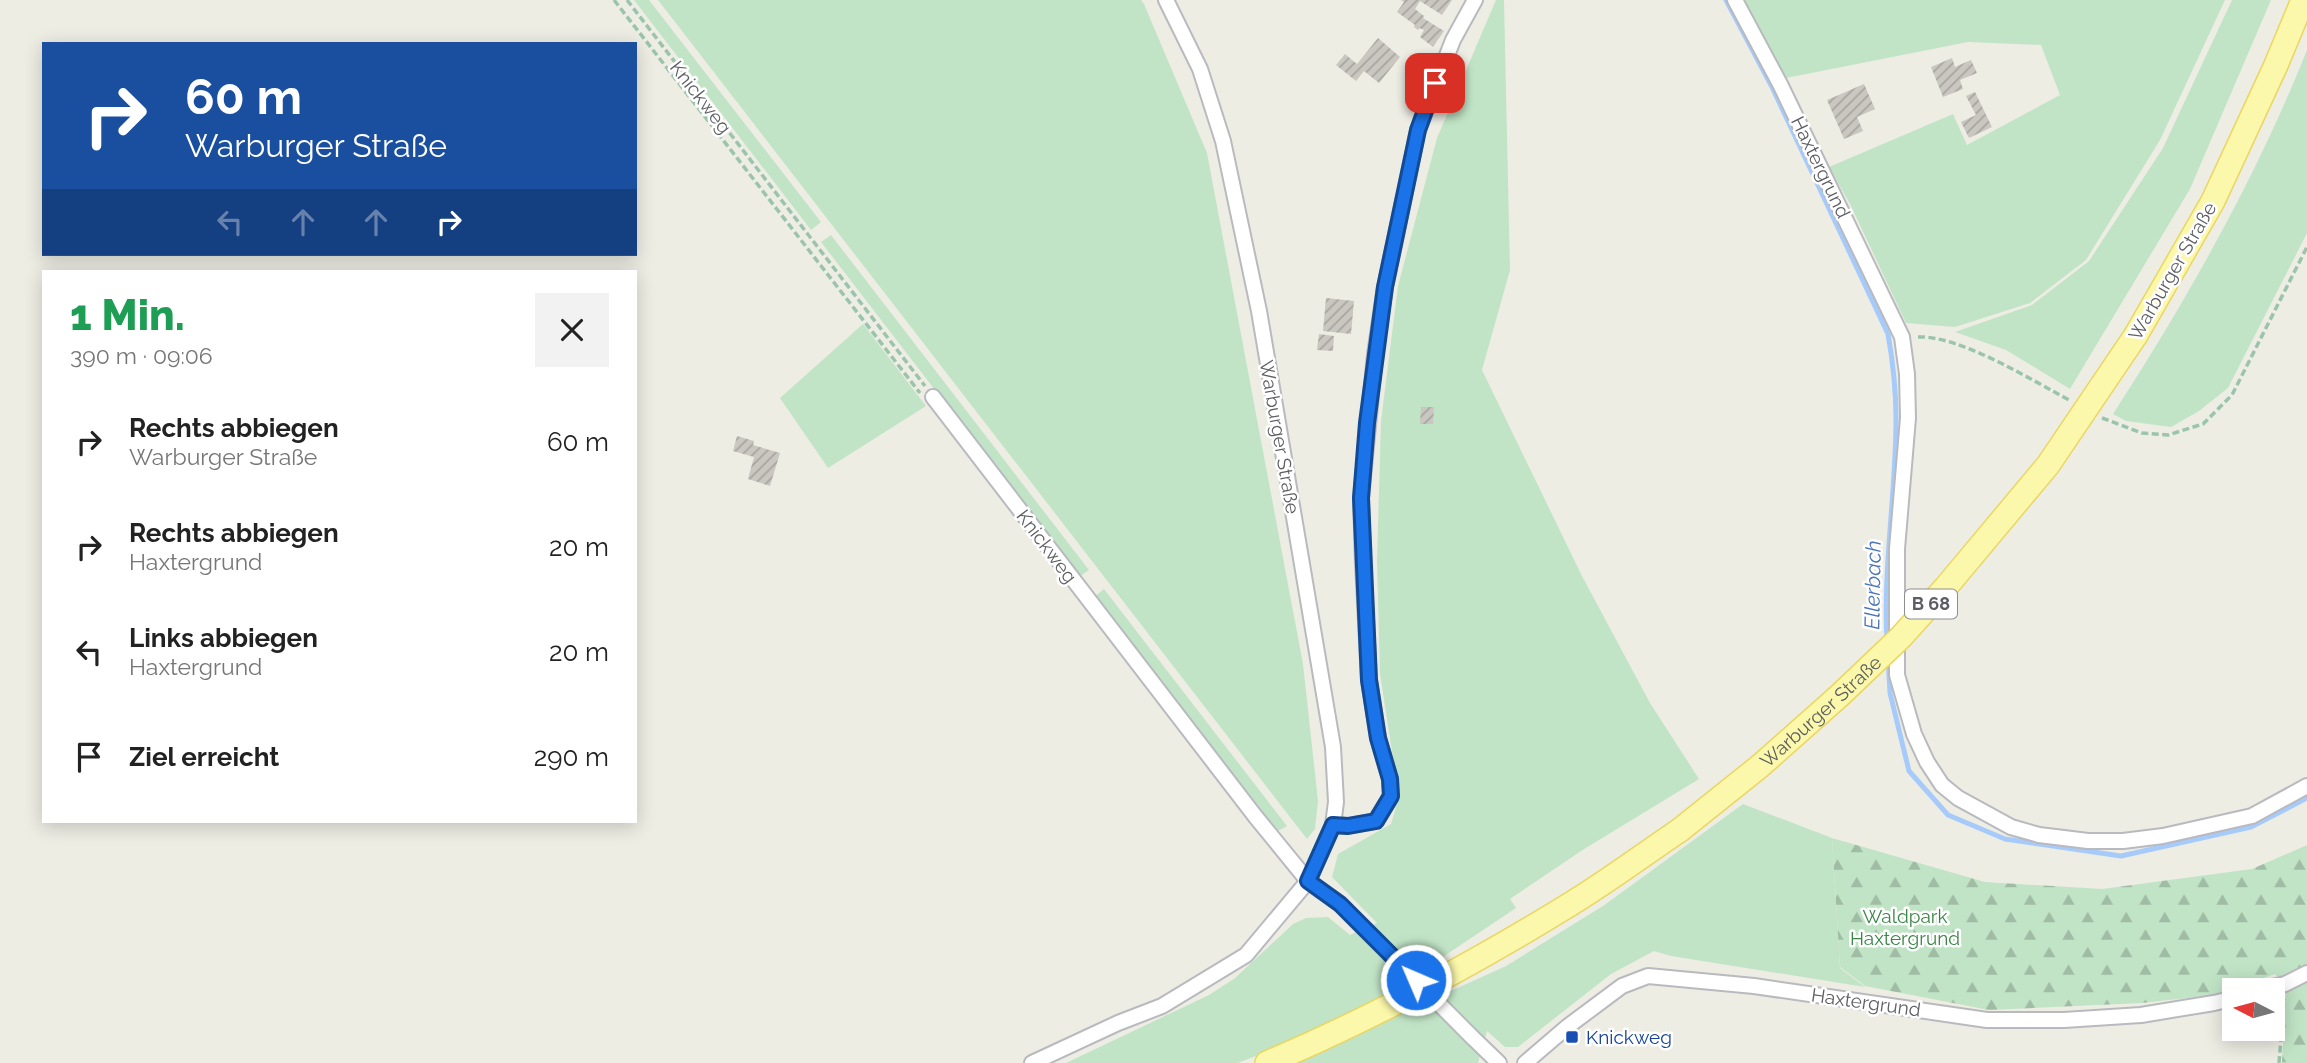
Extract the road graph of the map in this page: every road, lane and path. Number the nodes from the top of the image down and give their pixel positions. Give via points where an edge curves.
1 (626, 0) edge
2 (1166, 0) edge
3 (1475, 0) edge
4 (1735, 0) edge
5 (2303, 0) edge
6 (933, 397) joint
7 (2307, 786) edge
8 (1333, 825) junction
9 (1308, 881) junction
10 (2307, 973) edge
11 (2286, 984) edge
12 (2222, 1001) edge
13 (2281, 1041) edge
14 (1032, 1063) edge
15 (1267, 1063) edge
16 (1499, 1063) edge
17 (1525, 1063) edge
18 (2279, 1063) edge

1 - 6 path, Knickweg
2 - 8 street, Warburger Straße via 1200,69 1223,141 1259,311 1333,747
3 - 8 street via 1453,40 1418,130 1385,287 1367,423 1361,498 1369,680 1391,796 1376,821
4 - 7 street, Haxtergrund via 1902,337 1909,418 1897,549 1896,675 1914,734 1942,785 1958,799 2011,827 2088,841 2163,836 2252,816
5 - 15 main road, Warburger Straße / B 68, bridge via 2213,201 2136,335 2048,465 1900,637 1760,766 1680,830 1571,904 1408,997
6 - 9 street, Knickweg
8 - 9 street, Warburger Straße
9 - 14 street, Warburger Straße via 1246,955 1162,1006
9 - 16 street, Knickweg, bridge via 1340,904
10 - 11 street
12 - 17 street, Haxtergrund via 2141,1014 1987,1020 1648,976 1622,986
13 - 18 path

